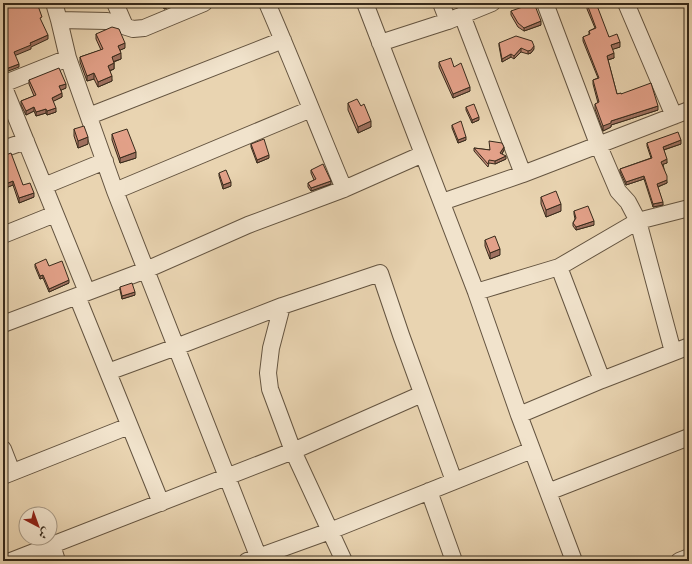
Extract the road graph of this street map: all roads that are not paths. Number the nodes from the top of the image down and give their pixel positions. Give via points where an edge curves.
1 (54, 3) edge
2 (115, 3) edge
3 (204, 3) edge
4 (267, 3) edge
5 (365, 3) edge
6 (441, 3) edge
7 (492, 3) edge
8 (545, 3) edge
9 (626, 3) edge
10 (455, 18) junction
11 (60, 20) junction
12 (126, 26) junction
13 (283, 40) junction
14 (380, 43) junction
15 (68, 58) junction
16 (3, 84) edge
17 (311, 109) junction
18 (689, 110) edge
19 (89, 116) junction
20 (674, 116) junction
21 (26, 141) junction
22 (598, 144) junction
23 (3, 149) edge
24 (423, 154) junction
25 (105, 161) junction
26 (523, 174) junction
27 (44, 186) junction
28 (344, 189) junction
29 (115, 191) junction
30 (442, 202) junction
31 (689, 208) edge
32 (56, 214) junction
33 (638, 221) junction
34 (3, 234) edge
35 (559, 267) junction
36 (146, 270) junction
37 (476, 292) junction
38 (82, 294) junction
39 (282, 306) junction
40 (3, 324) edge
41 (176, 347) junction
42 (684, 350) edge
43 (108, 372) junction
44 (602, 380) junction
45 (422, 394) junction
46 (519, 415) junction
47 (130, 426) junction
48 (689, 437) edge
49 (3, 449) edge
50 (532, 450) junction
51 (293, 451) junction
52 (7, 474) edge
53 (227, 477) junction
54 (454, 481) junction
55 (429, 492) junction
56 (548, 492) junction
57 (161, 503) junction
58 (330, 531) junction
59 (58, 543) edge
60 (49, 546) edge
61 (52, 546) edge
62 (689, 557) edge
63 (255, 560) edge
64 (11, 561) edge
65 (58, 561) edge
66 (344, 561) edge
67 (454, 561) edge
68 (574, 561) edge
69 (679, 561) edge

1 - 11 street
2 - 12 street
3 - 12 street via 144,28 133,29
4 - 13 street
5 - 14 street
6 - 10 street
7 - 10 street
8 - 22 street
9 - 20 street
10 - 14 street
10 - 26 street
11 - 12 street via 107,21
11 - 15 street
13 - 17 street
13 - 19 street
14 - 24 street
15 - 16 street
15 - 19 street
16 - 21 street
17 - 28 street
17 - 29 street
18 - 20 street
19 - 25 street
20 - 22 street
21 - 23 street
21 - 27 street
22 - 26 street
22 - 33 street via 618,191 628,202
24 - 28 street
24 - 30 street
25 - 27 street
25 - 29 street
26 - 30 street
27 - 32 street
28 - 36 street via 248,225
29 - 36 street
30 - 37 street
31 - 33 street
32 - 34 street
32 - 38 street
33 - 35 street
33 - 42 street
35 - 37 street
35 - 44 street
36 - 38 street
36 - 41 street
37 - 46 street
38 - 40 street
38 - 43 street
39 - 41 street
39 - 45 street via 380,273
39 - 51 street via 271,348 268,373 270,389
41 - 43 street
41 - 53 street
42 - 44 street
43 - 47 street
44 - 46 street
45 - 51 street
45 - 54 street
46 - 50 street
47 - 52 street
47 - 57 street
48 - 56 street
49 - 52 street
50 - 54 street
50 - 56 street
51 - 53 street
51 - 58 street
53 - 57 street
53 - 63 street
54 - 55 street
55 - 58 street
55 - 67 street
56 - 68 street
57 - 59 street
58 - 63 street
58 - 66 street
60 - 64 street
61 - 65 street
62 - 69 street

